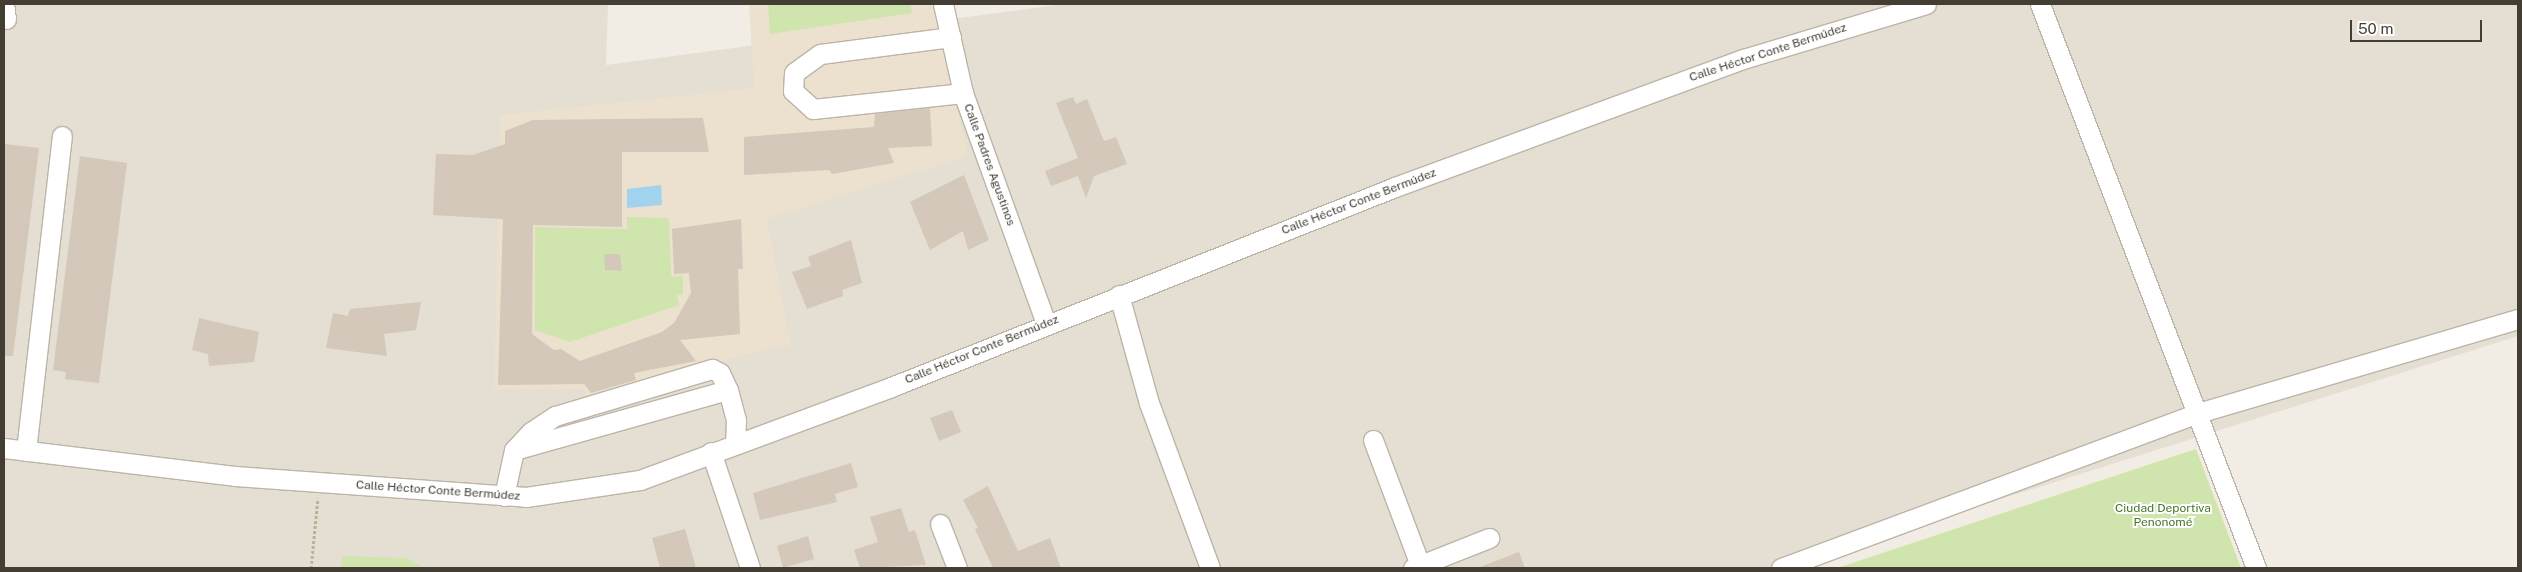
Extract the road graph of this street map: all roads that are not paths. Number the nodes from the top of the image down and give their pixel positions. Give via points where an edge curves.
1 (943, 4) edge
2 (1926, 4) edge
3 (2040, 4) edge
4 (952, 37) junction
5 (964, 93) junction
6 (62, 136) dead end
7 (1118, 295) junction
8 (2518, 319) edge
9 (1046, 324) junction
10 (2198, 413) junction
11 (1373, 440) dead end
12 (735, 443) junction
13 (4, 448) edge
14 (26, 451) junction
15 (711, 452) junction
16 (504, 496) junction
17 (940, 524) dead end
18 (1489, 538) dead end
19 (1417, 567) edge
20 (750, 568) edge
21 (957, 568) edge
22 (1210, 568) edge
23 (1781, 568) edge
24 (2256, 568) edge

1 - 4 street, Calle Padres Agustinos
2 - 7 street, Calle Héctor Conte Bermúdez via 1742,59
3 - 10 street
4 - 5 street, Calle Padres Agustinos
4 - 5 street via 820,54 794,73 793,91 813,109
5 - 9 street, Calle Padres Agustinos
6 - 14 street
7 - 9 street, Calle Héctor Conte Bermúdez
7 - 22 street via 1149,403
8 - 10 street
9 - 12 street, Calle Héctor Conte Bermúdez via 891,387
10 - 23 street
10 - 24 street
11 - 19 street
12 - 15 street, Calle Héctor Conte Bermúdez
12 - 16 street via 736,420 728,390 720,373 712,370 555,416 531,432 514,450
13 - 14 street, Calle Héctor Conte Bermúdez
14 - 16 street, Calle Héctor Conte Bermúdez via 319,482
15 - 16 street, Calle Héctor Conte Bermúdez via 640,480 526,497
15 - 20 street
17 - 21 street
18 - 19 street

